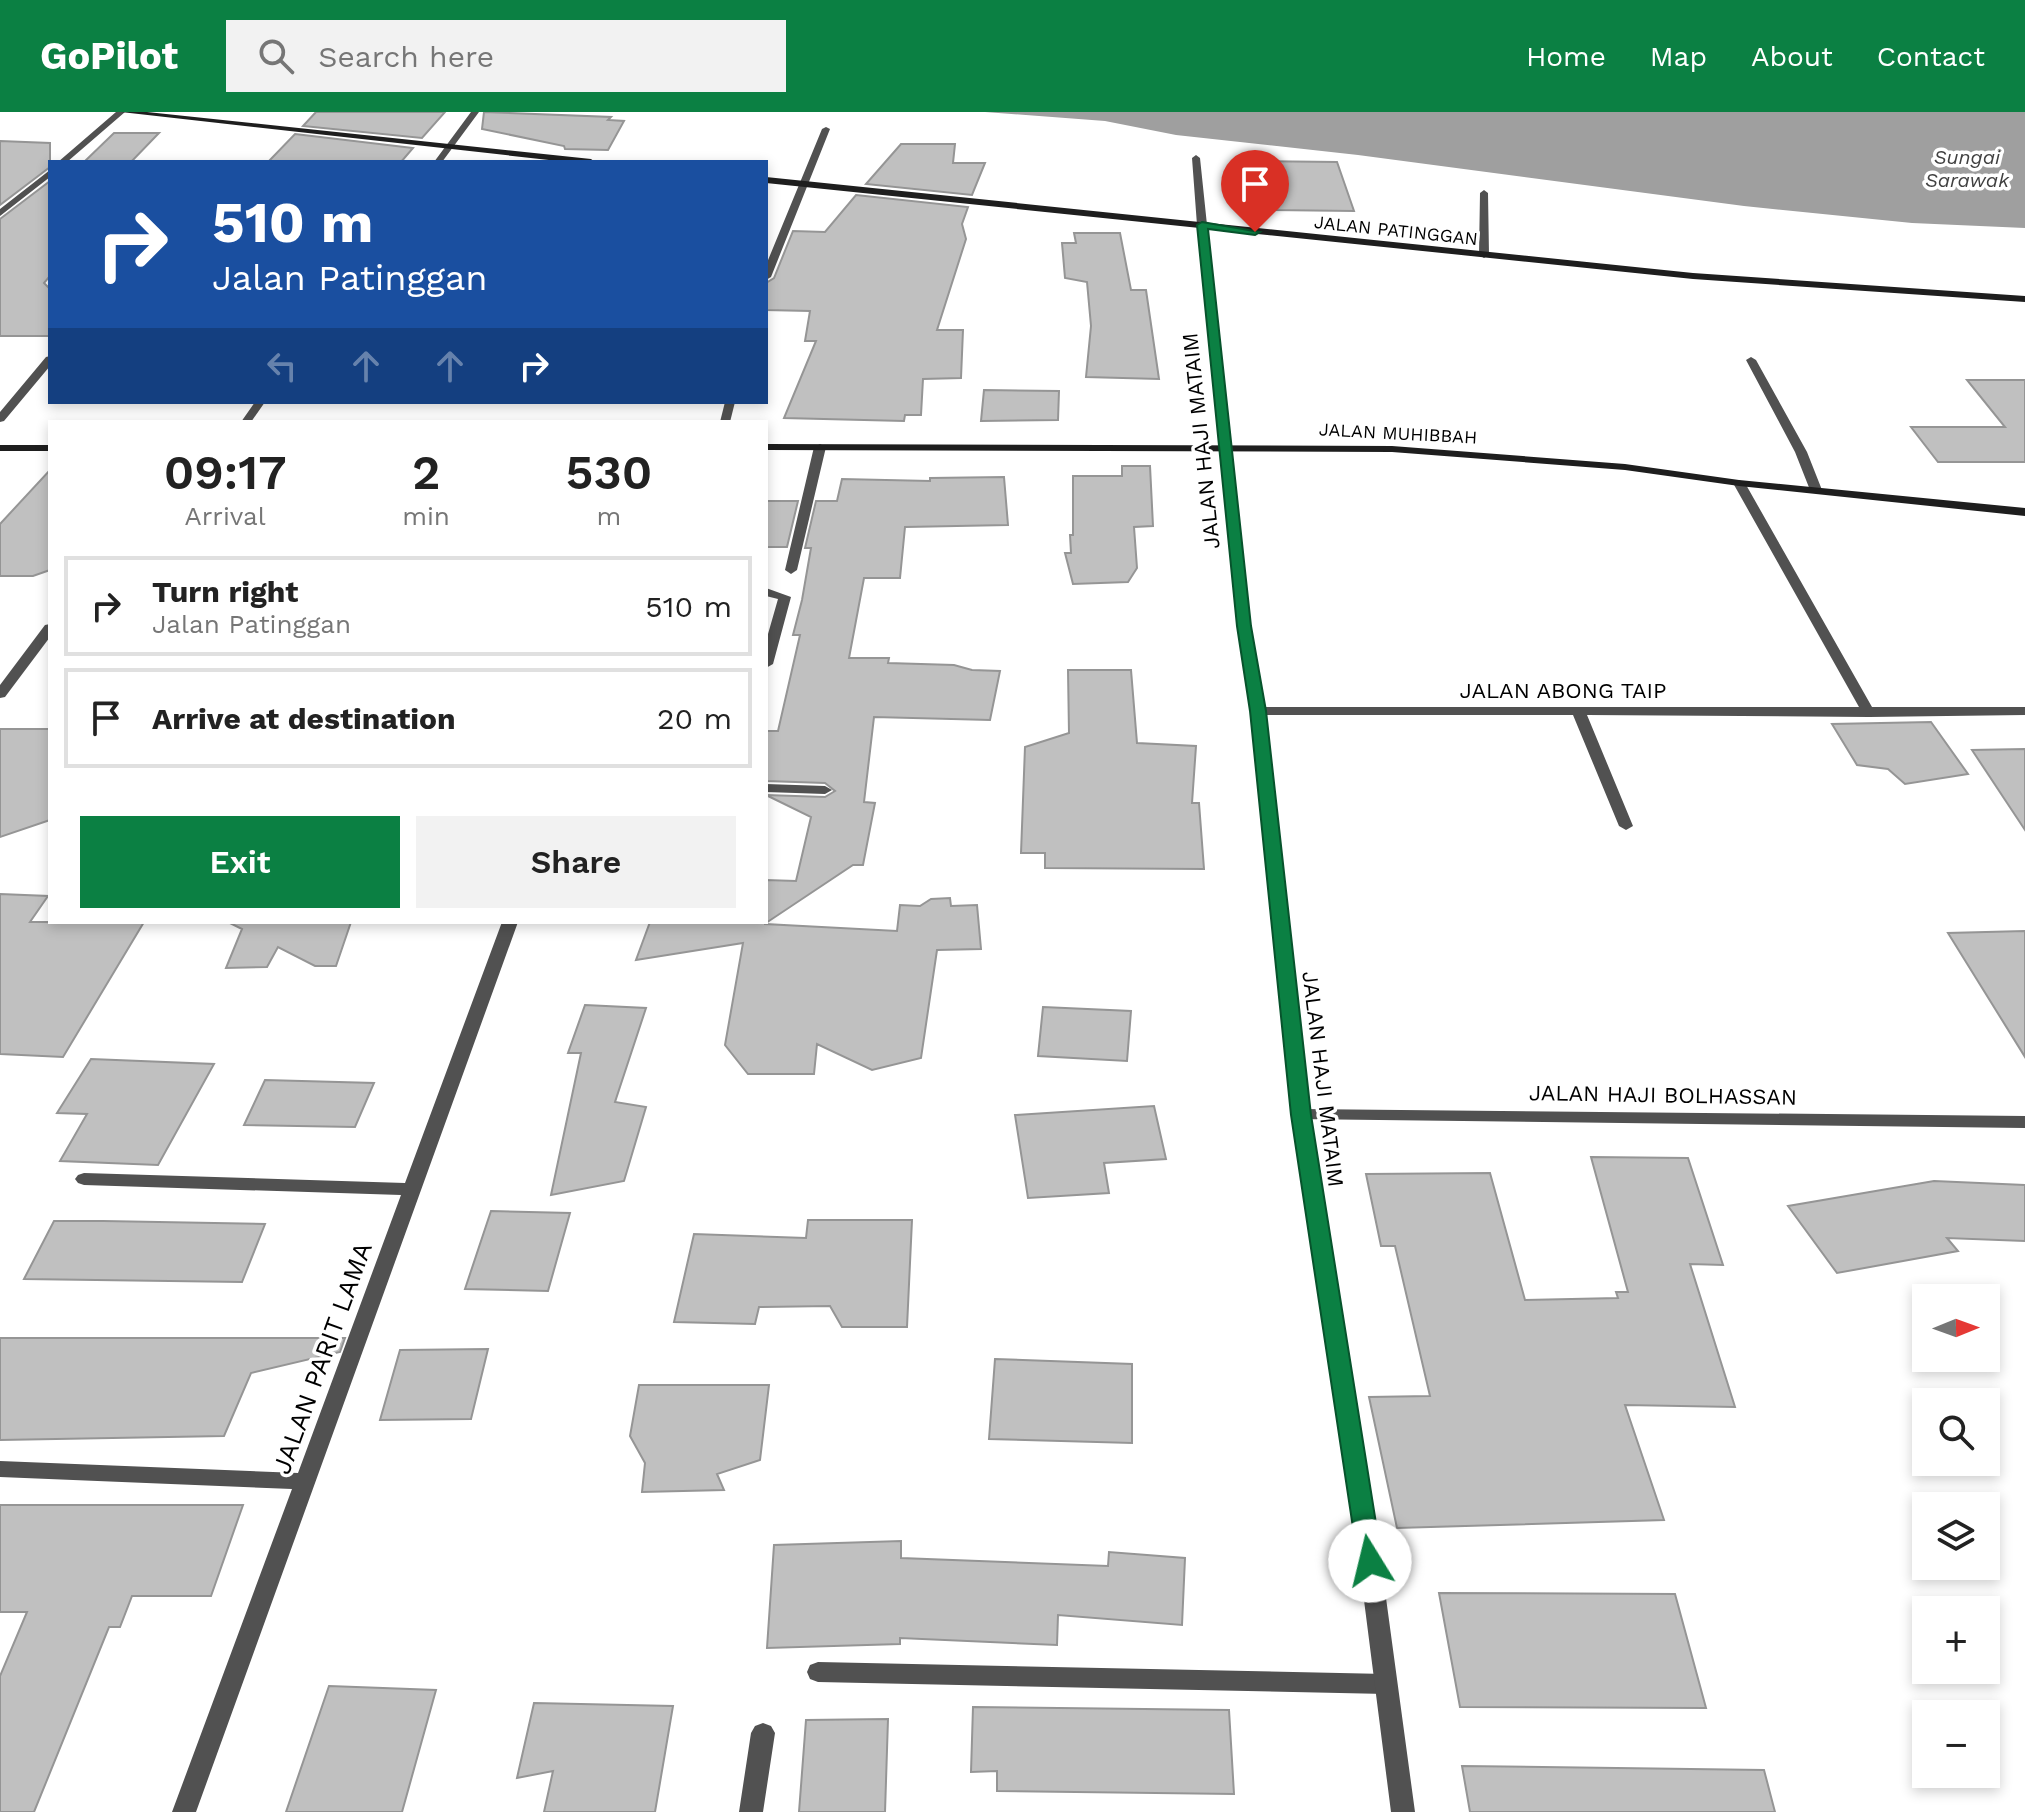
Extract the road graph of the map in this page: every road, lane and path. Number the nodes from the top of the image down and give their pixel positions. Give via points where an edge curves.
1 (123, 112) edge
2 (475, 112) edge
3 (826, 129) dead end
4 (448, 148) junction
5 (1196, 158) dead end
6 (64, 160) edge
7 (439, 160) edge
8 (571, 160) edge
9 (48, 175) edge
10 (768, 180) edge
11 (805, 184) junction
12 (1484, 193) dead end
13 (0, 213) edge
14 (1202, 225) junction
15 (1484, 255) junction
16 (768, 272) edge
17 (2025, 299) edge
18 (1751, 360) dead end
19 (48, 361) edge
20 (0, 419) edge
21 (1227, 446) junction
22 (768, 447) edge
23 (820, 447) junction
24 (0, 448) edge
25 (48, 448) edge
26 (1739, 483) junction
27 (1816, 490) junction
28 (2025, 512) edge
29 (791, 570) dead end
30 (768, 593) edge
31 (48, 631) edge
32 (768, 657) edge
33 (0, 694) edge
34 (1258, 711) junction
35 (2025, 711) edge
36 (1579, 713) junction
37 (1869, 713) junction
38 (768, 788) edge
39 (825, 790) dead end
40 (1626, 826) dead end
41 (509, 924) edge
42 (1301, 1115) junction
43 (2025, 1122) edge
44 (84, 1179) dead end
45 (412, 1189) junction
46 (0, 1469) edge
47 (305, 1481) junction
48 (818, 1672) dead end
49 (1386, 1684) junction
50 (763, 1733) dead end
51 (184, 1812) edge
52 (751, 1812) edge
53 (1403, 1812) edge

1 - 4 main road
1 - 6 street
2 - 4 street
3 - 11 street
4 - 7 street
4 - 8 main road
5 - 14 street, JALAN HAJI MATAIM
9 - 13 street
10 - 11 main road, JALAN PATINGGAN
11 - 14 main road, JALAN PATINGGAN
11 - 16 street
12 - 15 street
14 - 15 main road, JALAN PATINGGAN
14 - 21 street, JALAN HAJI MATAIM
15 - 17 main road, JALAN PATINGGAN
18 - 27 street
19 - 20 street
21 - 23 main road, JALAN MUHIBBAH
21 - 26 main road, JALAN MUHIBBAH via 1441,451
21 - 34 street, JALAN HAJI MATAIM via 1244,626
22 - 23 main road, JALAN MUHIBBAH
23 - 29 street
24 - 25 main road
26 - 27 main road, JALAN MUHIBBAH
26 - 37 street
27 - 28 main road, JALAN MUHIBBAH
30 - 32 street via 785,597
31 - 33 street
34 - 36 street, JALAN ABONG TAIP
34 - 42 street, JALAN HAJI MATAIM
35 - 37 street, JALAN ABONG TAIP
36 - 37 street, JALAN ABONG TAIP
36 - 40 street
38 - 39 street
41 - 45 street, JALAN PARIT LAMA
42 - 43 street, JALAN HAJI BOLHASSAN
42 - 49 street, JALAN HAJI MATAIM
44 - 45 street
45 - 47 street, JALAN PARIT LAMA
46 - 47 street
47 - 51 street, JALAN PARIT LAMA
48 - 49 street
49 - 53 street, JALAN HAJI MATAIM
50 - 52 street

